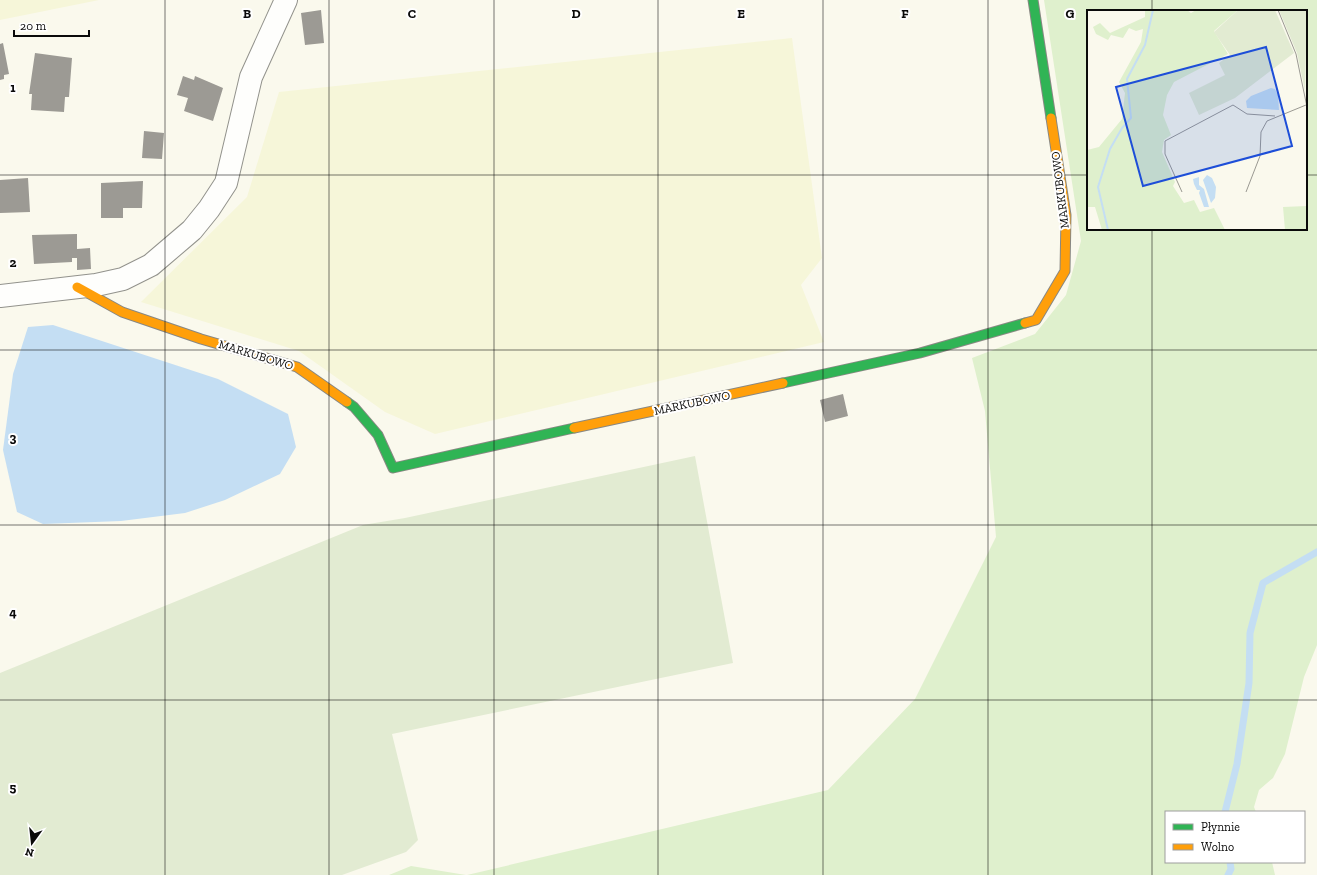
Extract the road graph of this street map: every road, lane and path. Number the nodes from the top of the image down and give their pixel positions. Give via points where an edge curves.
1 (286, 0) edge
2 (1033, 0) edge
3 (77, 287) junction
4 (0, 296) edge

1 - 3 street via 251,77 226,183 209,209 192,230 152,265 123,279
2 - 3 street, MARKUBOWO via 1066,215 1065,271 1036,320 920,353 393,468 378,434 354,407 297,367 201,339 122,312
3 - 4 street

